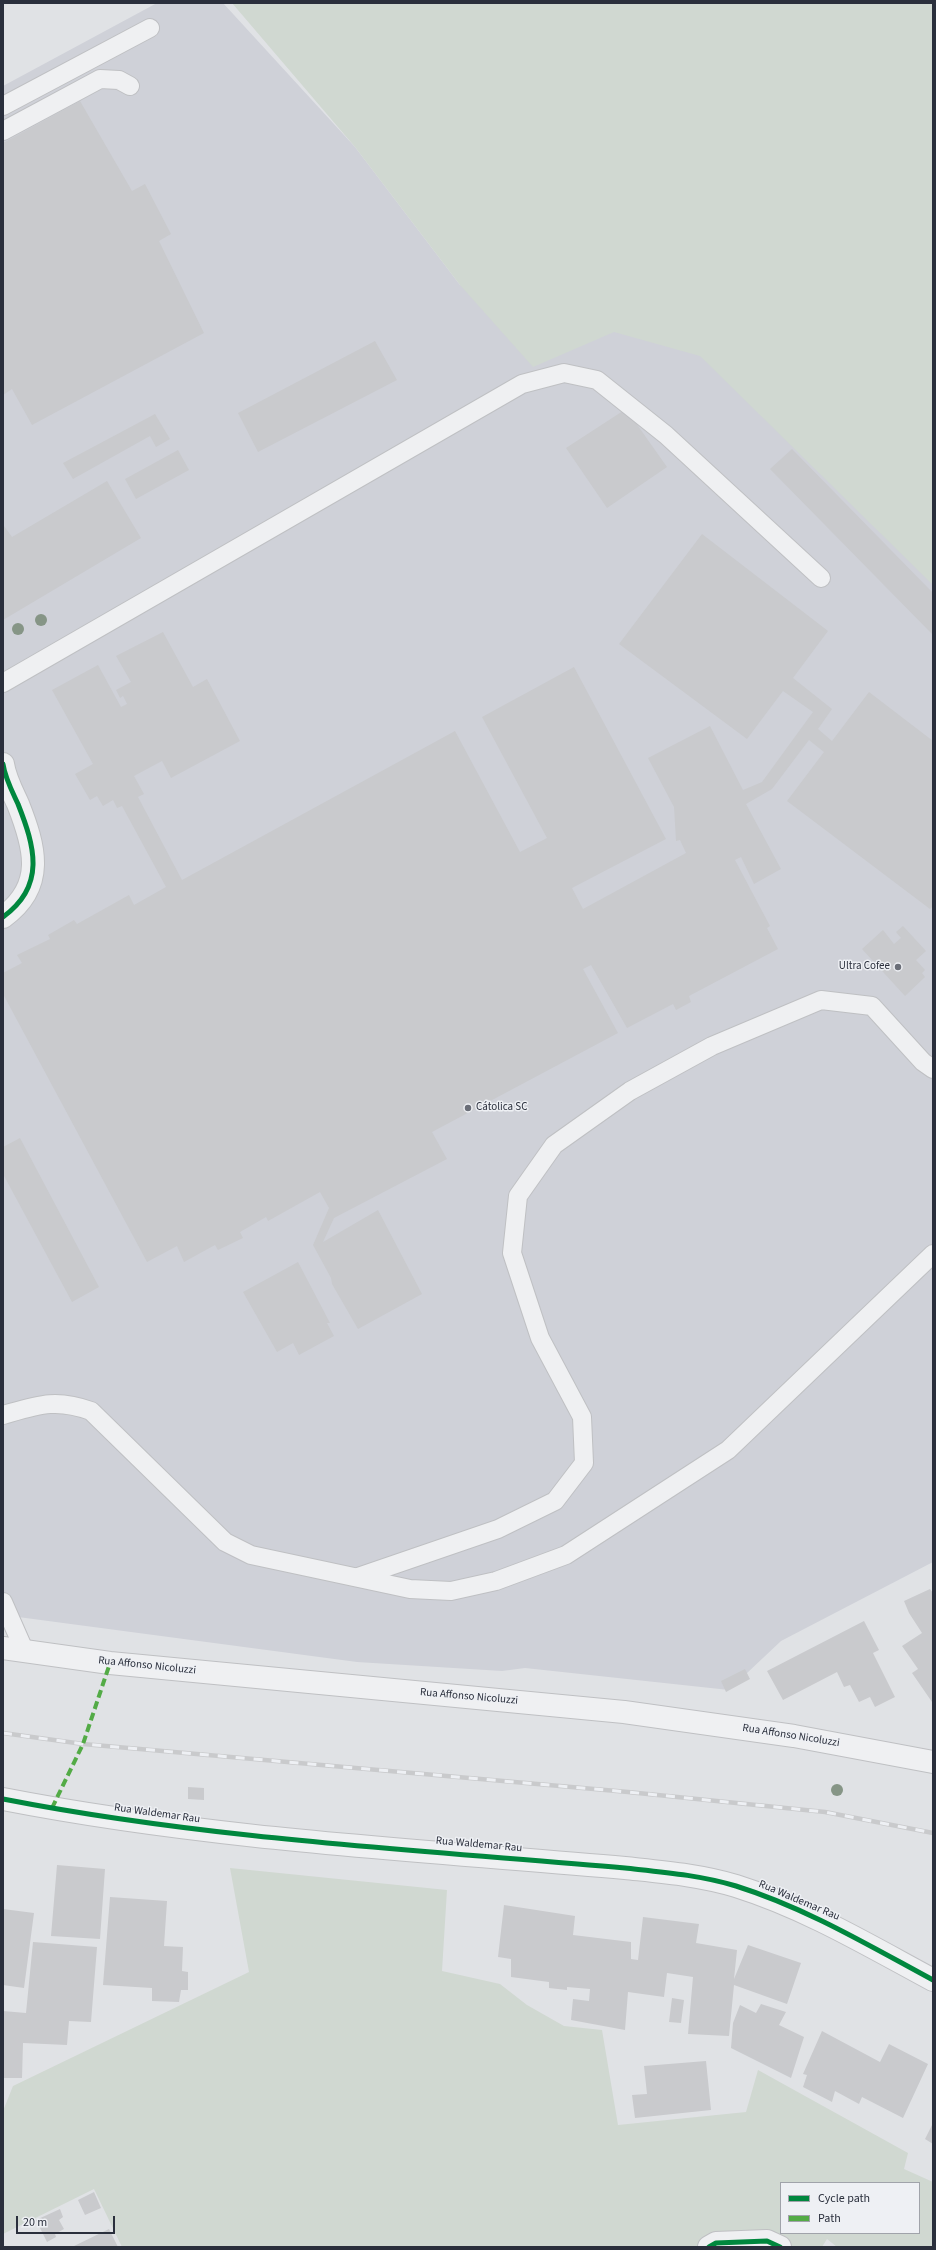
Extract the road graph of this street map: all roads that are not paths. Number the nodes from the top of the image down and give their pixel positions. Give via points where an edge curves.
1 (150, 28) dead end
2 (130, 86) dead end
3 (3, 106) edge
4 (3, 131) edge
5 (821, 578) dead end
6 (3, 683) edge
7 (3, 764) edge
8 (3, 917) edge
9 (933, 1069) edge
10 (933, 1254) edge
11 (3, 1415) edge
12 (357, 1577) junction
13 (3, 1602) edge
14 (3, 1648) edge
15 (25, 1652) junction
16 (933, 1762) edge
17 (3, 1799) edge
18 (933, 1980) edge
19 (709, 2247) edge
20 (780, 2247) edge

1 - 3 lane
2 - 4 lane via 119,80 100,79
5 - 6 lane via 666,435 597,380 564,373 522,384
7 - 8 street via 30,836 33,862 30,886 18,906
9 - 12 lane via 923,1062 872,1006 821,1000 712,1046 630,1091 554,1146 518,1196 512,1253 540,1338 582,1416 584,1463 555,1501 498,1529
10 - 12 lane via 728,1450 566,1555 496,1581 451,1591 410,1589
11 - 12 lane via 42,1404 72,1404 91,1411 225,1542 251,1555
13 - 15 lane
14 - 15 street, Rua Affonso Nicoluzzi
15 - 16 street, Rua Affonso Nicoluzzi via 110,1663 624,1712 794,1736
17 - 18 street, Rua Waldemar Rau via 158,1825 685,1875 734,1886 789,1905 834,1925
19 - 20 street via 716,2243 767,2241

